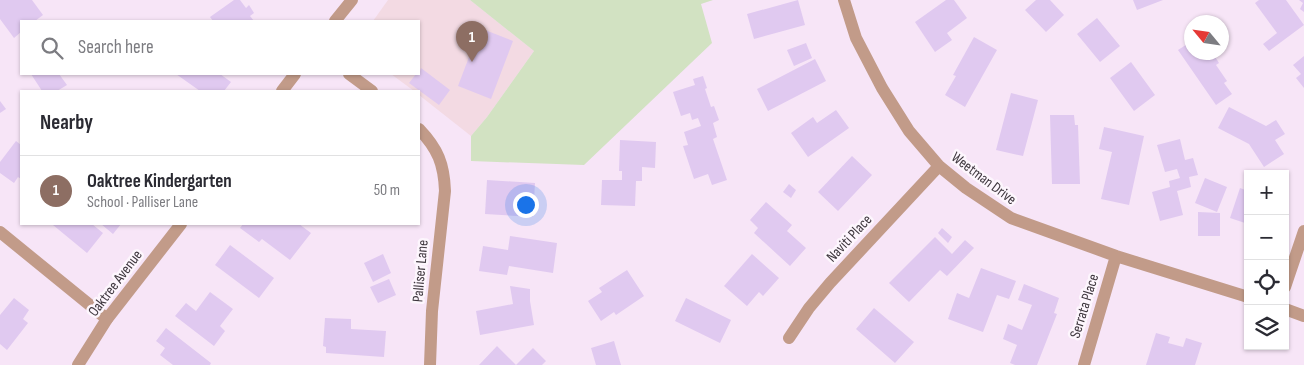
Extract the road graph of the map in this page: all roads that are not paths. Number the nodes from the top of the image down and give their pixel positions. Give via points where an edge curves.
1 (352, 0) edge
2 (844, 0) edge
3 (337, 20) edge
4 (295, 75) edge
5 (350, 75) edge
6 (283, 90) edge
7 (371, 90) edge
8 (420, 130) edge
9 (939, 166) junction
10 (180, 225) edge
11 (0, 232) edge
12 (1304, 232) edge
13 (1116, 256) junction
14 (1289, 275) edge
15 (1244, 296) edge
16 (1289, 310) edge
17 (1304, 316) edge
18 (107, 319) junction
19 (789, 338) dead end
20 (78, 365) edge
21 (430, 365) edge
22 (1084, 365) edge

1 - 3 street
2 - 9 street, Weetman Drive via 856,38 882,88 909,131
4 - 6 street
5 - 7 street
8 - 21 street, Palliser Lane via 440,156 445,191 432,311
9 - 13 street, Weetman Drive via 1011,218
9 - 19 street, Naviti Place via 830,283
10 - 18 street, Oaktree Avenue
11 - 18 street
12 - 14 street
13 - 15 street, Weetman Drive
13 - 22 street, Serrata Place
16 - 17 street
18 - 20 street, Oaktree Avenue

